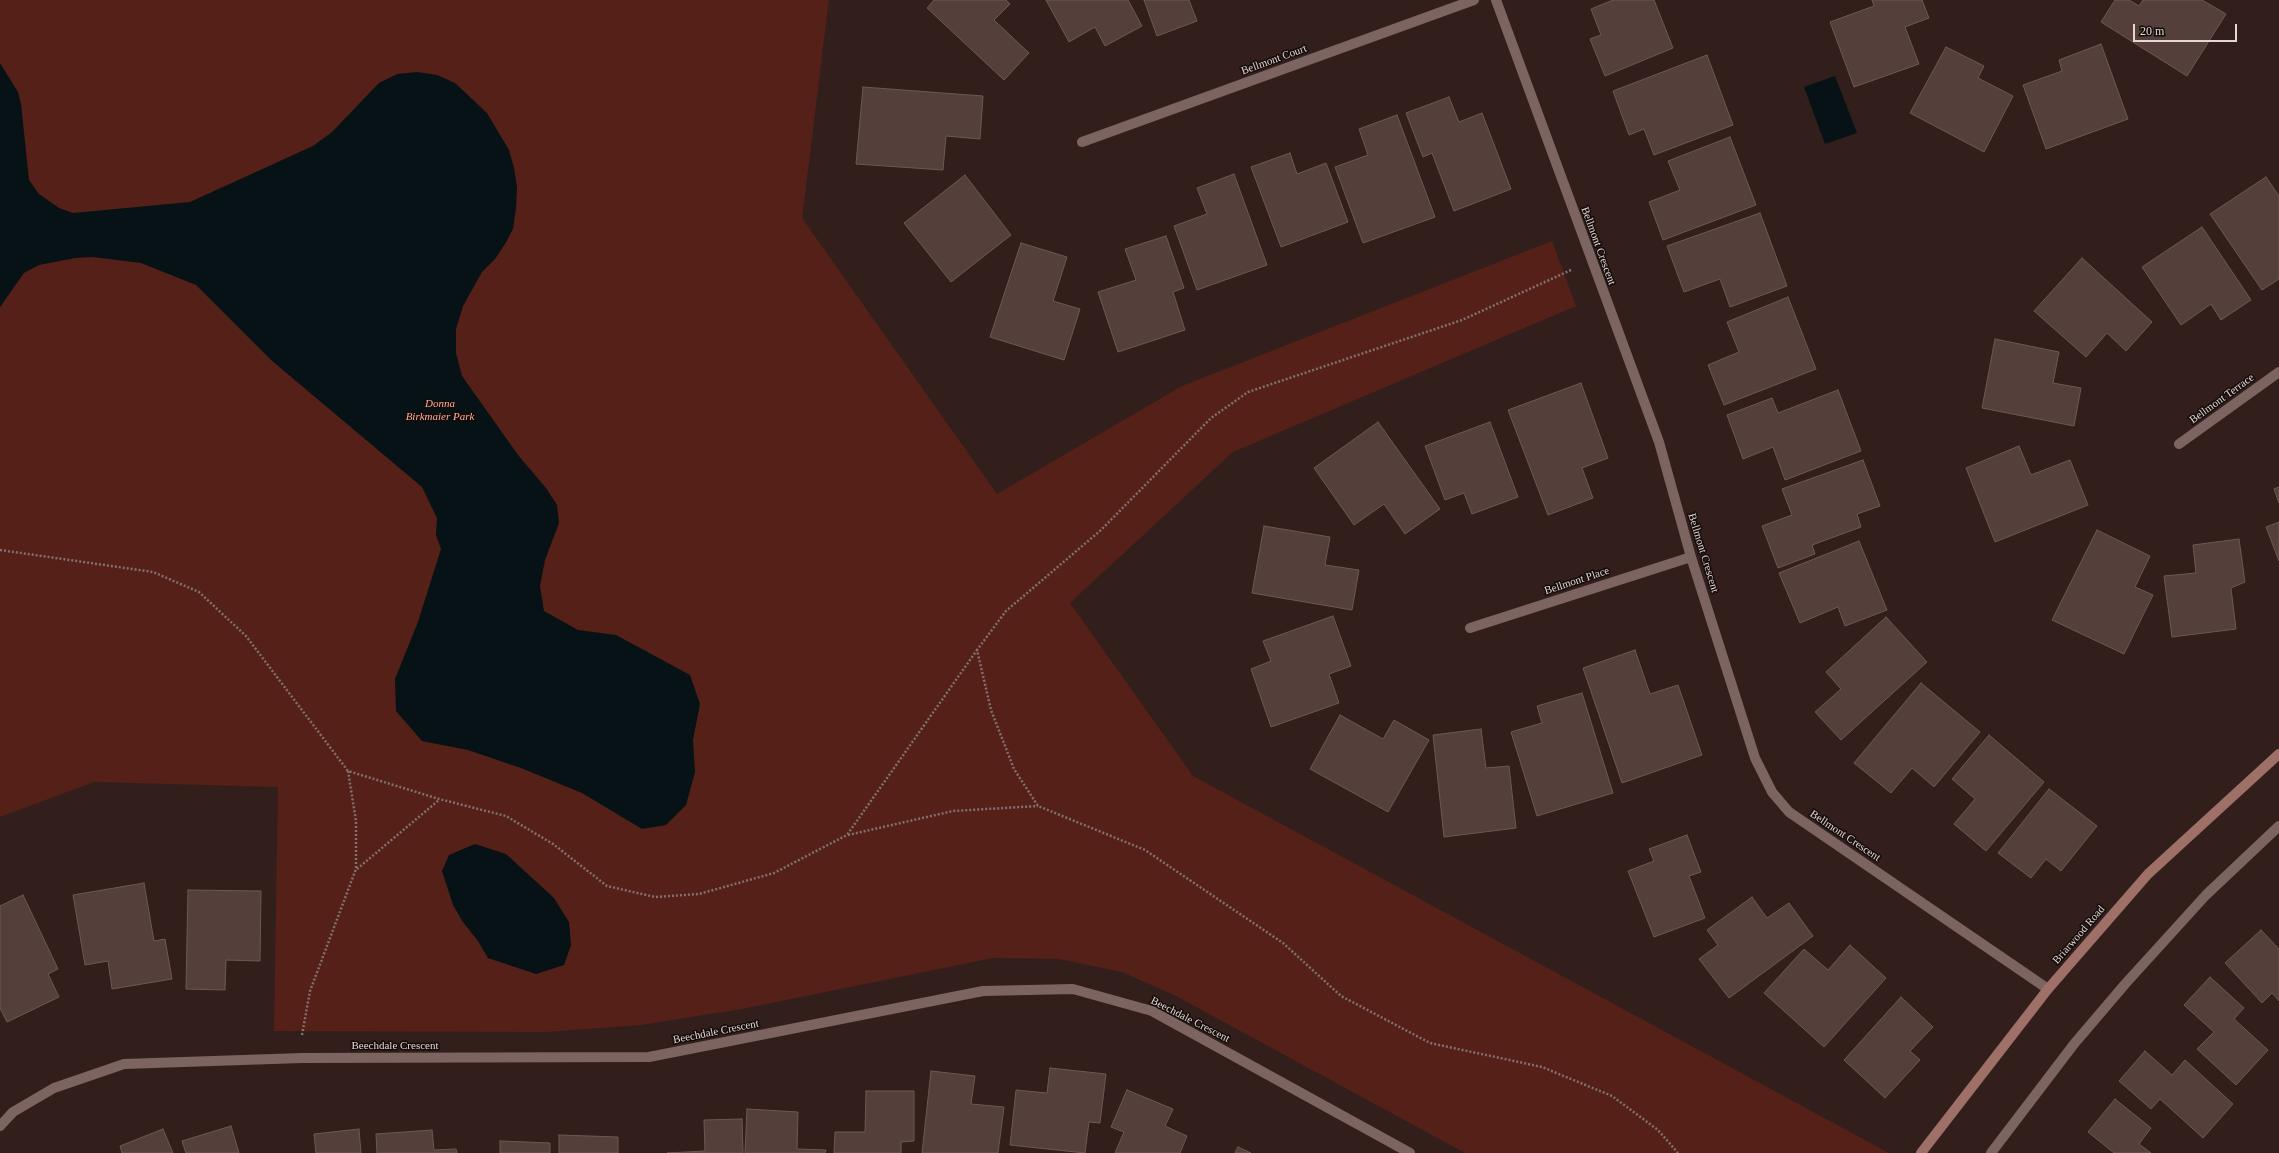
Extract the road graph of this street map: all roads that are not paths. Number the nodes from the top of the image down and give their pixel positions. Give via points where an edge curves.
1 (1474, 0) edge
2 (1496, 0) edge
3 (1082, 142) dead end
4 (2279, 372) edge
5 (2179, 444) dead end
6 (1691, 557) junction
7 (1470, 628) dead end
8 (2279, 754) edge
9 (2279, 826) edge
10 (2048, 989) junction
11 (0, 1126) edge
12 (1410, 1153) edge
13 (1921, 1153) edge
14 (1992, 1153) edge

1 - 3 street, Bellmont Court
2 - 6 street, Bellmont Crescent via 1659,442
4 - 5 street, Bellmont Terrace
6 - 7 street, Bellmont Place
6 - 10 street, Bellmont Crescent via 1755,758 1772,792 1788,812
8 - 10 street, Briarwood Road via 2148,874
9 - 14 street via 2206,895 2126,984 2069,1050
10 - 13 street, Briarwood Road
11 - 12 street, Beechdale Crescent via 13,1112 54,1088 124,1064 302,1058 649,1057 983,991 1073,989 1152,1011

